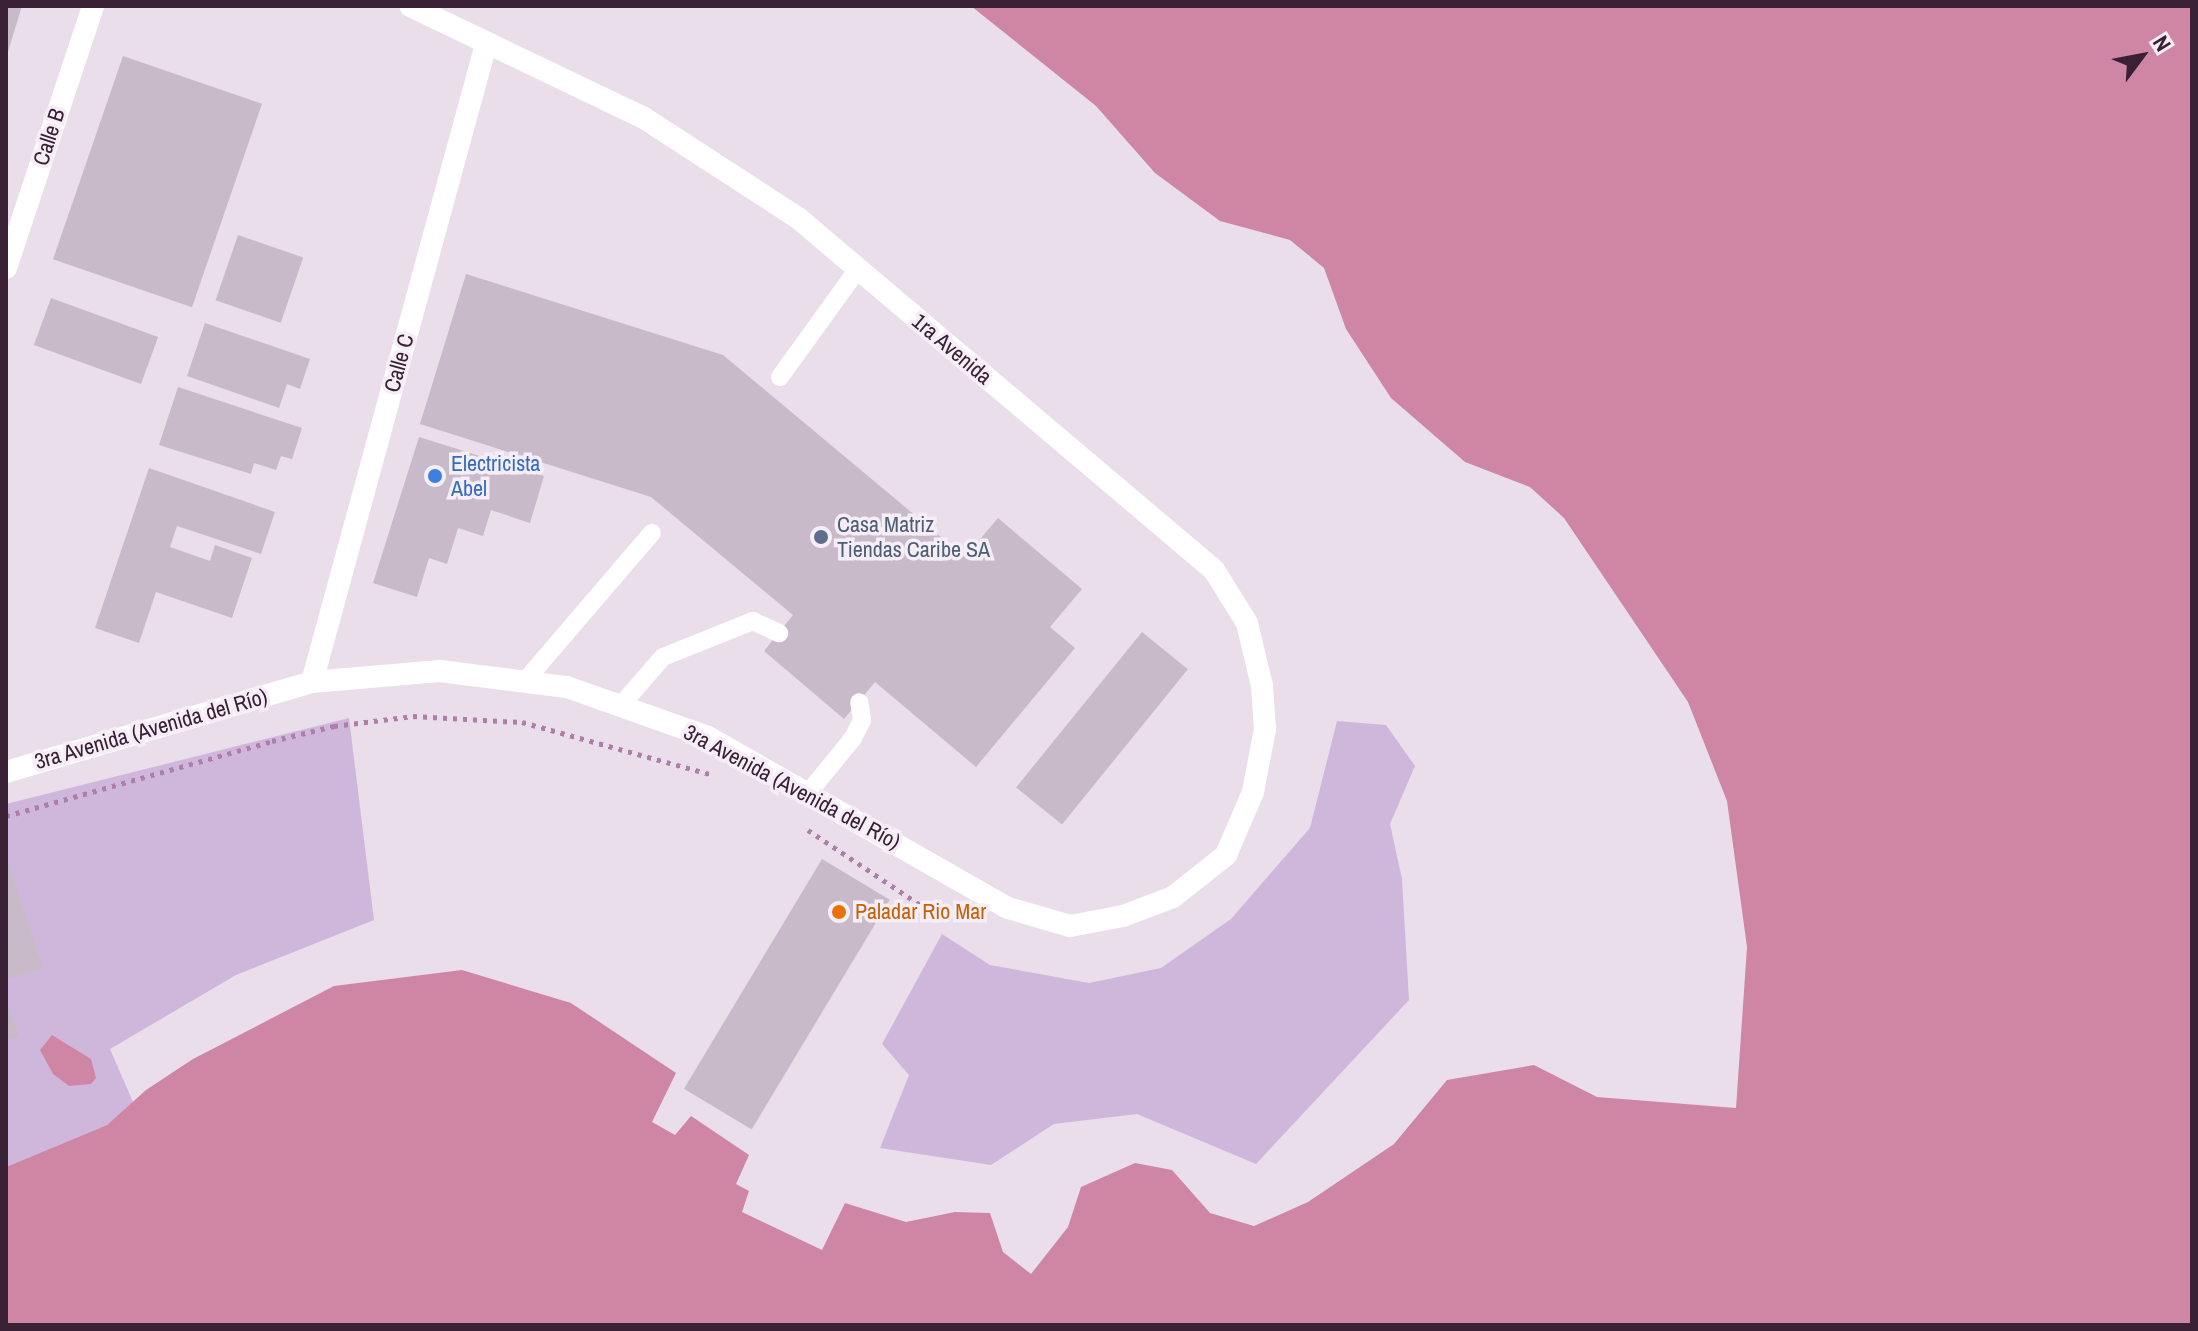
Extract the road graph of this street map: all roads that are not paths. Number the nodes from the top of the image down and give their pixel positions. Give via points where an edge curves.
1 (93, 6) edge
2 (410, 6) edge
3 (486, 44) junction
4 (6, 268) edge
5 (858, 269) junction
6 (780, 377) dead end
7 (652, 533) dead end
8 (779, 633) dead end
9 (525, 681) junction
10 (312, 682) junction
11 (859, 702) dead end
12 (623, 703) junction
13 (6, 772) edge
14 (809, 792) junction
15 (1226, 855) joint

1 - 4 street, Calle B
2 - 3 street, 1ra Avenida
3 - 5 street, 1ra Avenida via 644,118 798,218
3 - 10 street, Calle C
5 - 6 lane
5 - 15 street, 1ra Avenida via 1214,570 1247,623 1262,686 1265,729 1253,792
7 - 9 lane
8 - 12 lane via 753,621 663,657
9 - 10 street, 3ra Avenida (Avenida del Río) via 440,671
9 - 12 street, 3ra Avenida (Avenida del Río)
10 - 13 street, 3ra Avenida (Avenida del Río)
11 - 14 lane via 862,720 853,738
12 - 14 street, 3ra Avenida (Avenida del Río) via 708,737
14 - 15 street, 3ra Avenida (Avenida del Río) via 1008,908 1070,926 1123,916 1173,897

